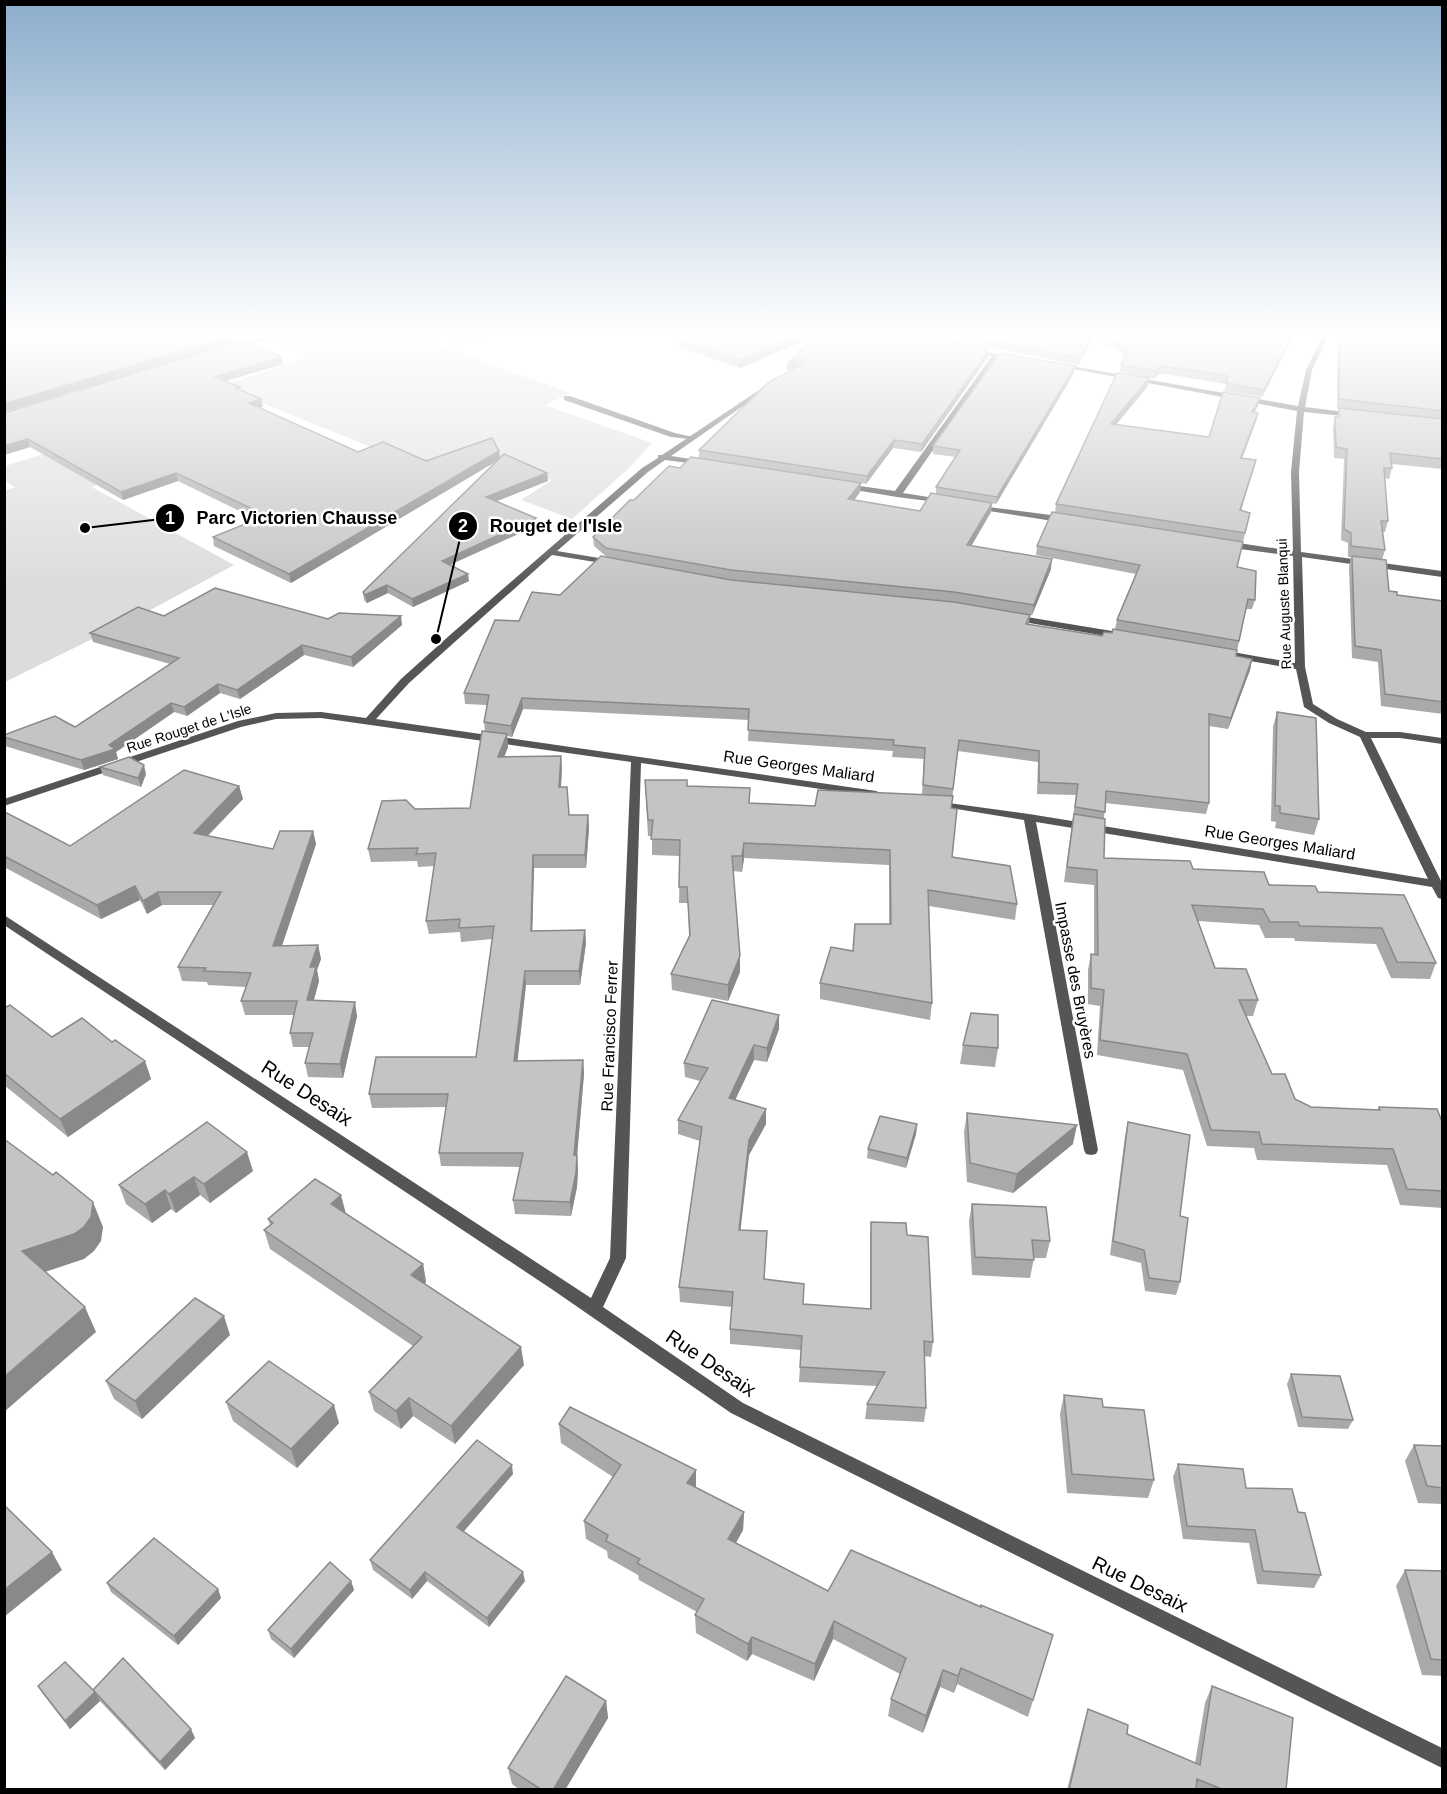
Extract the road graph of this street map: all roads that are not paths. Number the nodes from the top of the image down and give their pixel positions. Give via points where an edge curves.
1 (633, 421) edge
2 (714, 421) edge
3 (950, 421) edge
4 (1300, 421) edge
5 (689, 437) junction
6 (661, 457) junction
7 (711, 465) edge
8 (839, 485) edge
9 (897, 495) junction
10 (956, 504) edge
11 (968, 505) edge
12 (1073, 521) edge
13 (1214, 543) edge
14 (549, 552) junction
15 (1296, 555) junction
16 (618, 564) edge
17 (1443, 574) edge
18 (999, 615) edge
19 (1126, 637) edge
20 (1207, 651) edge
21 (1300, 667) junction
22 (369, 721) junction
23 (1364, 735) junction
24 (1443, 741) edge
25 (636, 759) junction
26 (890, 796) edge
27 (925, 801) edge
28 (4, 803) edge
29 (1029, 817) junction
30 (1440, 890) edge
31 (4, 919) edge
32 (1091, 1150) dead end
33 (594, 1309) junction
34 (1443, 1758) edge

1 - 5 street
2 - 5 street
3 - 9 street
4 - 15 street, Rue Auguste Blanqui via 1295,472
5 - 6 street
6 - 7 street
6 - 14 street
8 - 9 street
9 - 10 street
11 - 12 street
13 - 15 street
14 - 16 street
14 - 22 street via 405,681
15 - 17 street
15 - 21 street, Rue Auguste Blanqui
18 - 19 street
20 - 21 street
21 - 23 street, Rue Auguste Blanqui via 1308,705
22 - 25 street, Rue Georges Maliard
22 - 28 street, Rue Rouget de L'Isle via 321,715 276,716 238,724
23 - 24 street
23 - 30 street
25 - 26 street, Rue Georges Maliard
25 - 33 street, Rue Francisco Ferrer via 618,1258
27 - 29 street, Rue Georges Maliard
29 - 30 street, Rue Georges Maliard
29 - 32 street, Impasse des Bruyères
31 - 33 street, Rue Desaix
33 - 34 street, Rue Desaix via 737,1408

